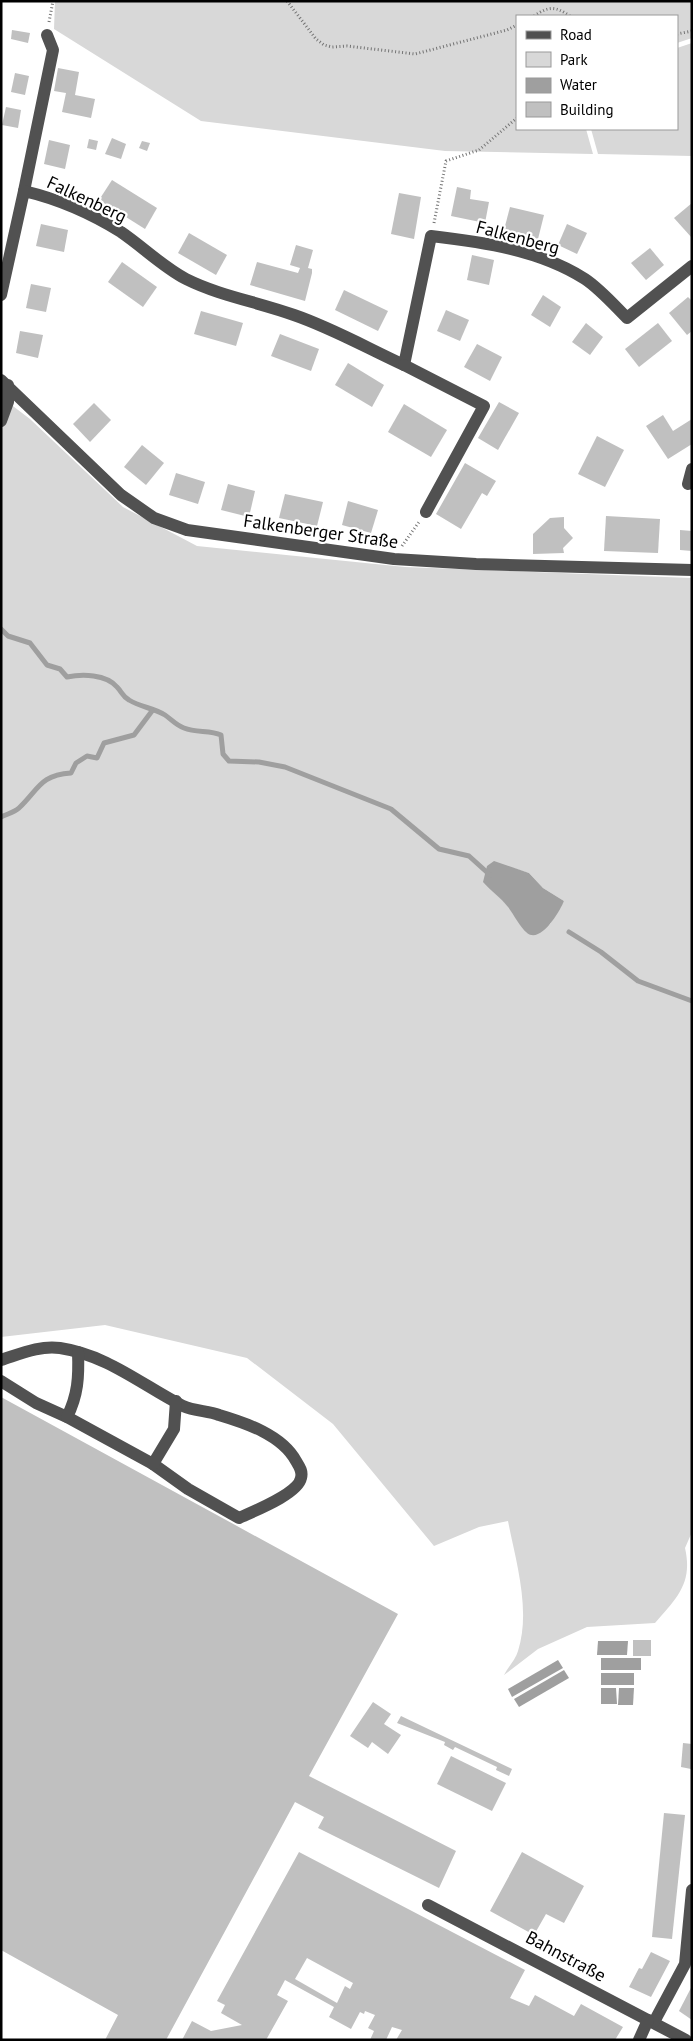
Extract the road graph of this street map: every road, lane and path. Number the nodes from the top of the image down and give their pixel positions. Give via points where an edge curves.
1 (53, 1) edge
2 (287, 1) edge
3 (536, 15) edge
4 (568, 15) edge
5 (516, 26) edge
6 (692, 31) edge
7 (678, 34) edge
8 (47, 35) joint
9 (516, 119) edge
10 (24, 191) junction
11 (431, 236) junction
12 (692, 266) edge
13 (1, 295) edge
14 (404, 365) junction
15 (4, 383) edge
16 (1, 421) edge
17 (692, 469) edge
18 (688, 484) dead end
19 (426, 512) joint
20 (394, 559) junction
21 (692, 570) edge
22 (78, 1352) junction
23 (1, 1360) edge
24 (1, 1381) edge
25 (176, 1401) junction
26 (67, 1416) junction
27 (153, 1464) junction
28 (692, 1890) edge
29 (428, 1905) dead end
30 (651, 2021) junction
31 (639, 2040) edge
32 (686, 2040) edge

1 - 8 path
2 - 5 path via 316,39 332,47 415,54
3 - 4 path via 552,7
6 - 7 path
8 - 10 street, Falkenberg via 53,50
9 - 11 path via 479,150 446,162
10 - 13 street, Falkenberg
10 - 14 street, Falkenberg via 97,219 185,278 219,293 326,327
11 - 12 street, Falkenberg via 545,259 586,280 627,318
11 - 14 street
14 - 19 street, Falkenberg via 484,406
15 - 16 street via 8,402
15 - 20 street, Falkenberger Straße via 121,495 154,518 187,530
17 - 18 street
19 - 20 path
20 - 21 street, Falkenberger Straße
22 - 23 street via 46,1347
22 - 25 street via 127,1372
22 - 26 street via 80,1381
24 - 26 street via 36,1403
25 - 27 street via 174,1429
25 - 27 street via 184,1407 220,1415 273,1436 294,1457 302,1478 288,1494 239,1518 188,1489
26 - 27 street
28 - 30 street via 685,1964
29 - 30 street, Bahnstraße
30 - 31 street
30 - 32 street, Bahnstraße

